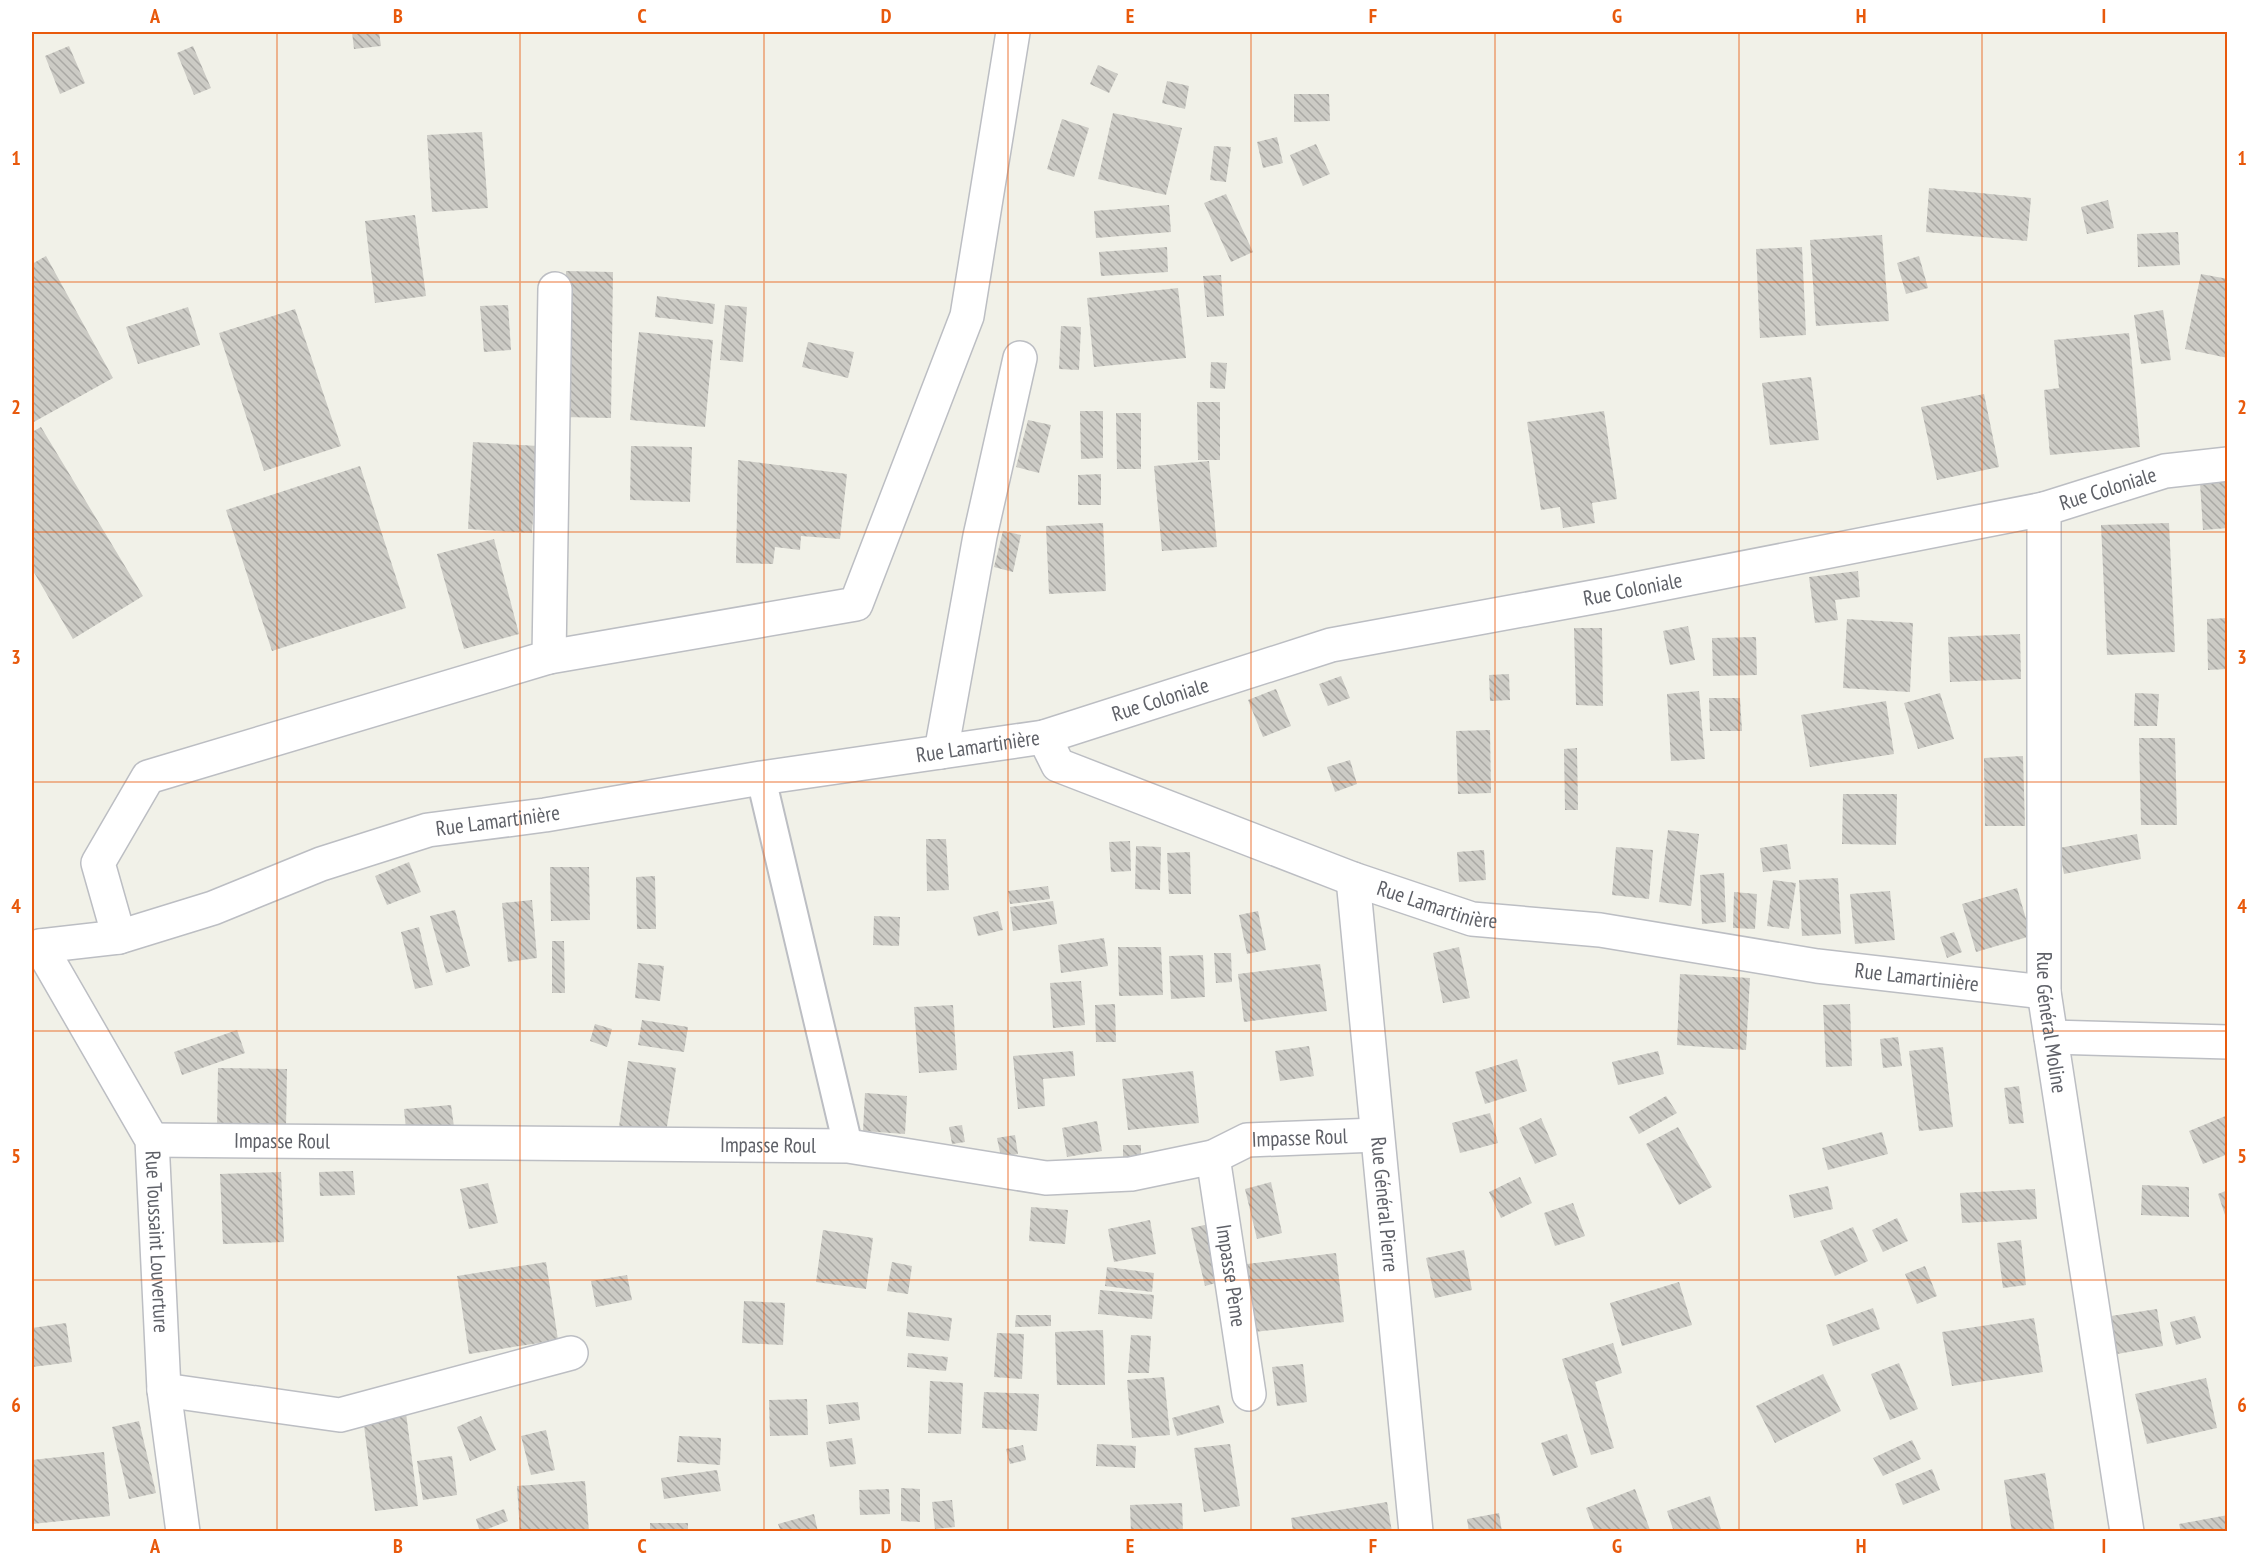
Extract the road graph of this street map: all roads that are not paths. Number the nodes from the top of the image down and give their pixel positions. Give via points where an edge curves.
1 (1013, 32) edge
2 (555, 288) dead end
3 (1020, 358) dead end
4 (2228, 464) edge
5 (2044, 509) junction
6 (549, 657) junction
7 (1044, 737) junction
8 (941, 752) junction
9 (761, 778) junction
10 (1353, 879) junction
11 (119, 937) junction
12 (36, 948) edge
13 (2044, 992) junction
14 (2051, 1037) junction
15 (2228, 1042) edge
16 (1377, 1135) junction
17 (153, 1140) junction
18 (848, 1146) junction
19 (1213, 1157) junction
20 (571, 1353) dead end
21 (164, 1390) junction
22 (1249, 1394) dead end
23 (183, 1532) edge
24 (1416, 1532) edge
25 (2127, 1532) edge

1 - 6 street via 967,316 856,604
2 - 6 street
3 - 8 street via 980,536
4 - 5 street, Rue Coloniale via 2165,471
5 - 7 street, Rue Coloniale via 1331,645
5 - 13 street, Rue Général Moline
6 - 11 street via 148,777 98,863
7 - 8 street, Rue Lamartinière
7 - 10 street, Rue Lamartinière via 1058,765
8 - 9 street, Rue Lamartinière
9 - 11 street, Rue Lamartinière via 545,815 428,830 321,864 213,909
9 - 18 lane
10 - 13 street, Rue Lamartinière via 1472,919 1600,930 1817,966
10 - 16 street, Rue Général Pierre
11 - 12 street, Rue Lamartinière
12 - 17 street, Rue Toussaint Louverture
13 - 14 street, Rue Général Moline
14 - 15 street
14 - 25 street, Rue Général Moline
16 - 19 street, Impasse Roul via 1247,1140
16 - 24 street, Rue Général Pierre
17 - 18 street, Impasse Roul
17 - 21 street, Rue Toussaint Louverture
18 - 19 street, Impasse Roul via 1046,1178 1131,1174
19 - 22 street, Impasse Pème
20 - 21 street via 340,1415
21 - 23 street, Rue Toussaint Louverture

